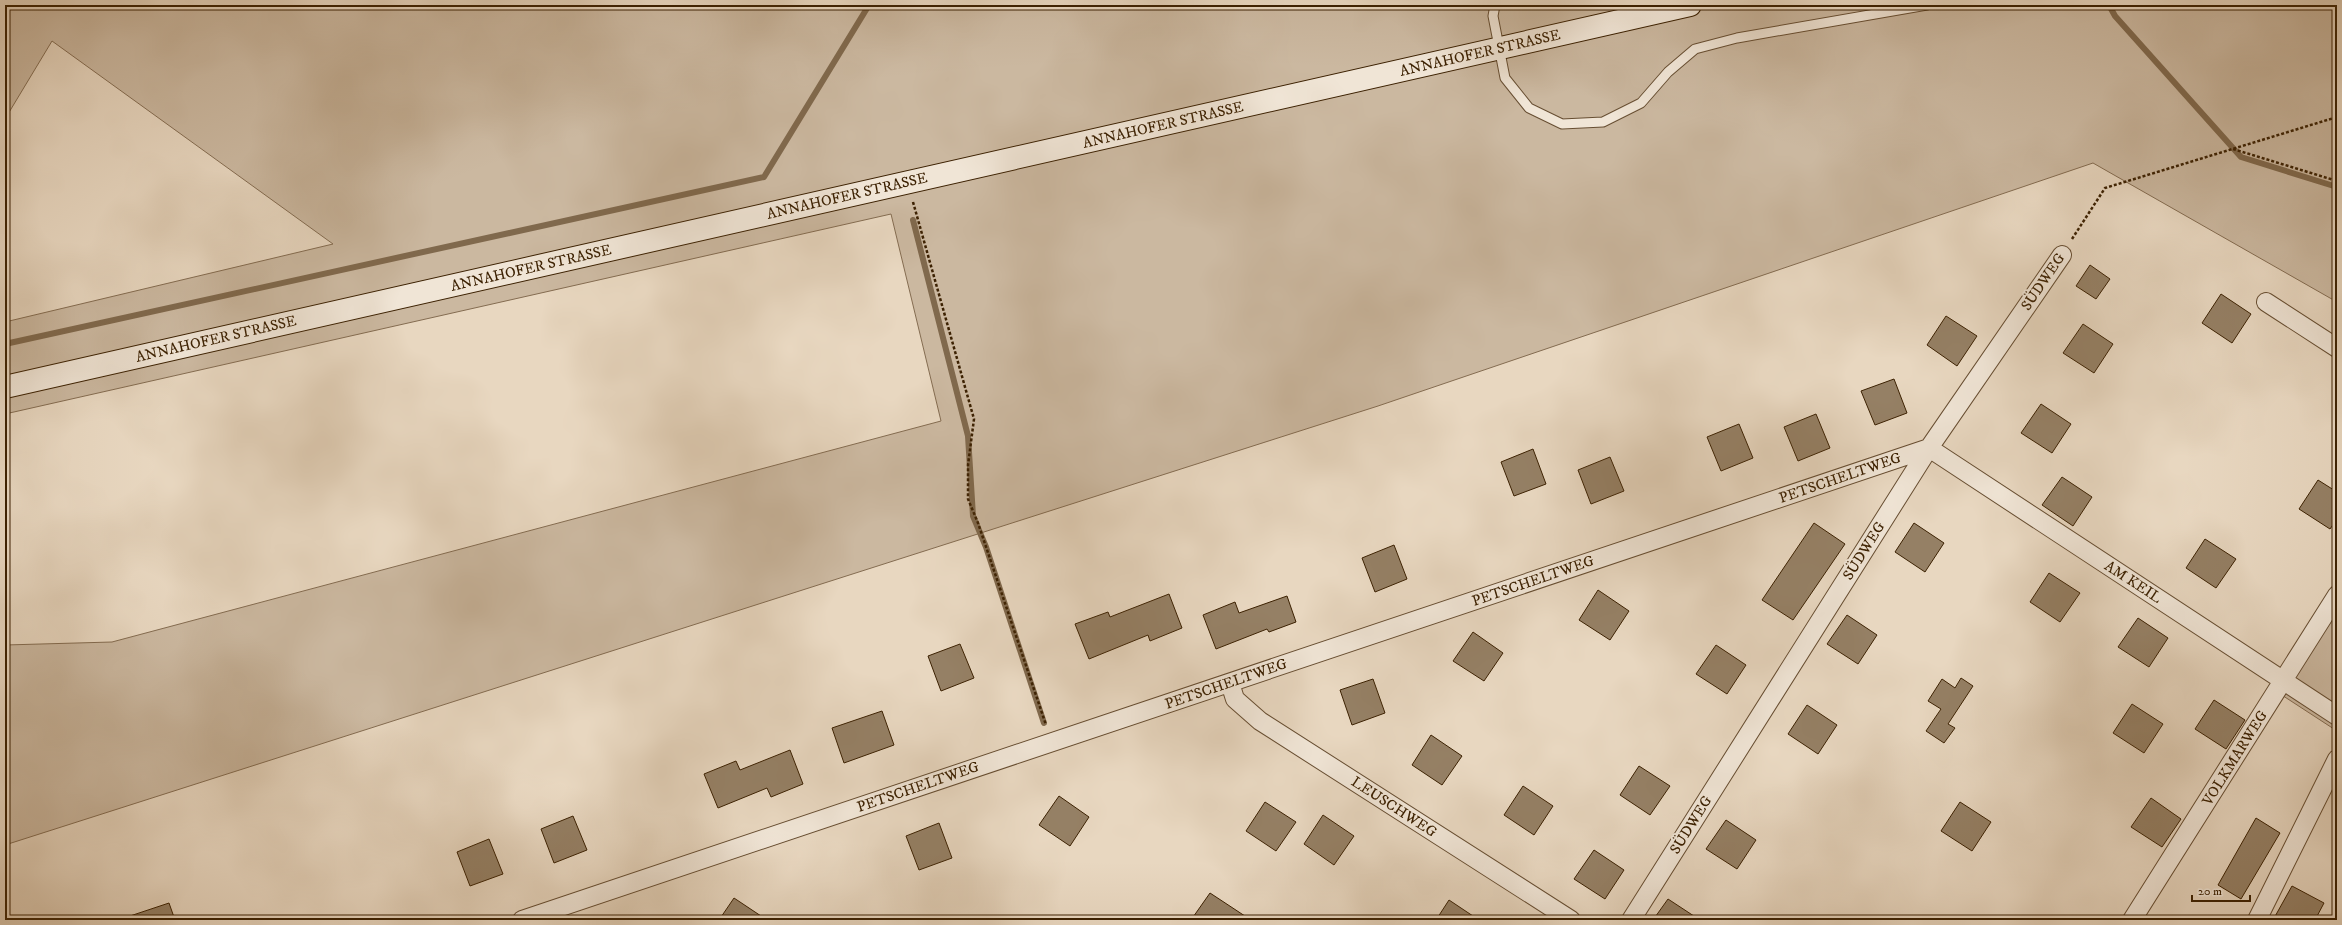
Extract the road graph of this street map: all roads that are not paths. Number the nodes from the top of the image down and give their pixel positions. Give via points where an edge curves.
1 (1496, 5) edge
2 (1690, 5) edge
3 (1927, 5) edge
4 (1498, 49) junction
5 (2062, 255) road end
6 (2266, 302) dead end
7 (2337, 348) edge
8 (5, 387) edge
9 (1929, 448) junction
10 (2337, 595) edge
11 (2283, 681) junction
12 (1230, 683) junction
13 (2337, 716) edge
14 (2337, 759) edge
15 (522, 920) edge
16 (1571, 920) edge
17 (1631, 920) edge
18 (2132, 920) edge
19 (2257, 920) edge

1 - 4 lane via 1493,16
2 - 4 street, ANNAHOFER STRASSE
3 - 4 lane via 1737,38 1696,49 1668,72 1641,103 1604,122 1562,124 1529,108 1505,78
4 - 8 street, ANNAHOFER STRASSE
5 - 9 street, SÜDWEG
6 - 7 street
9 - 11 street, AM KEIL
9 - 12 street, PETSCHELTWEG
9 - 17 street, SÜDWEG
10 - 11 street, VOLKMARWEG
11 - 13 street, AM KEIL
11 - 18 street, VOLKMARWEG
12 - 15 street, PETSCHELTWEG
12 - 16 street, LEUSCHWEG via 1235,699 1260,720
14 - 19 street

